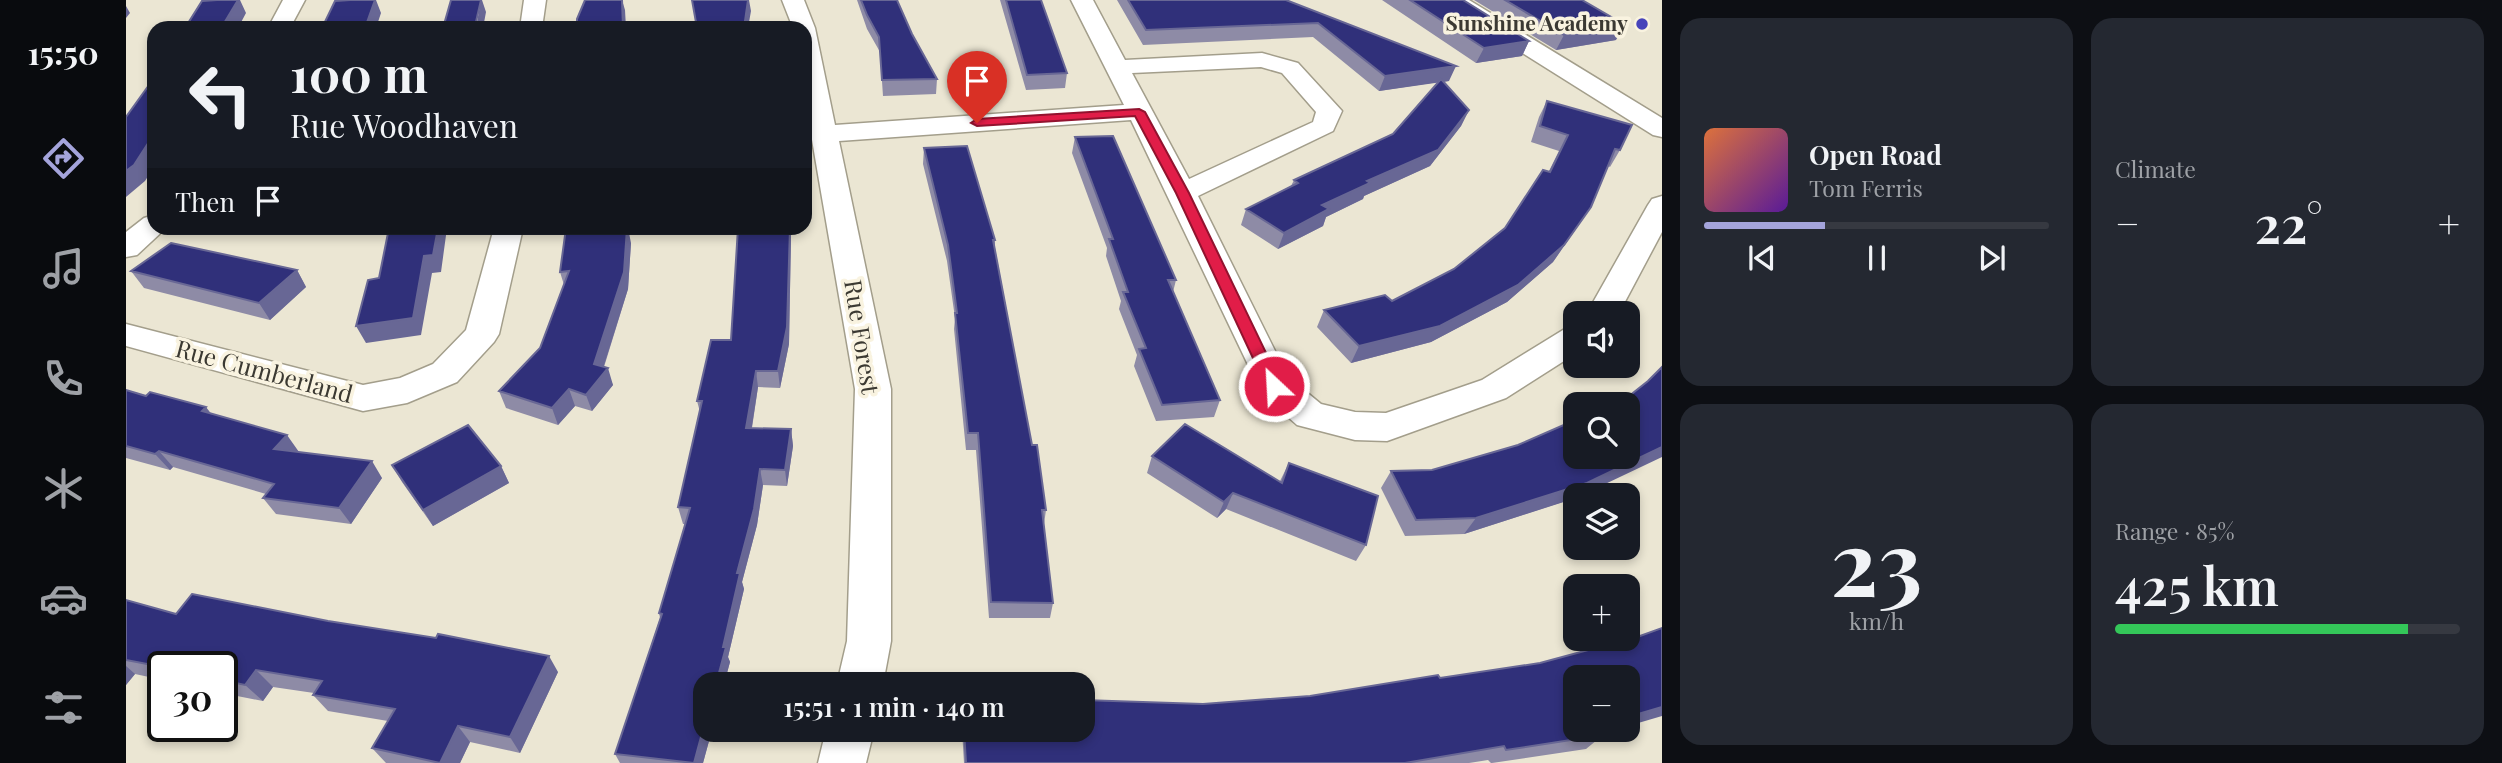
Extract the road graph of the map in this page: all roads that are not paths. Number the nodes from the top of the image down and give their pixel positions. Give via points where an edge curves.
1 (294, 0) edge
2 (534, 0) edge
3 (793, 0) edge
4 (1082, 0) edge
5 (1454, 0) edge
6 (283, 21) edge
7 (532, 21) edge
8 (801, 21) edge
9 (1118, 67) junction
10 (812, 71) edge
11 (1139, 112) junction
12 (1662, 130) edge
13 (824, 134) junction
14 (1182, 193) junction
15 (1662, 205) edge
16 (147, 230) edge
17 (506, 235) edge
18 (126, 248) edge
19 (1610, 301) edge
20 (126, 335) edge
21 (1563, 345) edge
22 (863, 672) edge
23 (847, 742) edge
24 (842, 763) edge

1 - 6 street
2 - 7 street
3 - 8 street
4 - 9 street
5 - 12 street
9 - 11 street
9 - 14 street via 1262,60 1290,68 1329,111 1324,126
10 - 13 street, Rue Forest
11 - 13 street
11 - 14 street
13 - 22 street, Rue Forest via 873,389 869,641
14 - 21 street via 1274,386 1310,415 1355,426 1387,427 1494,388
15 - 19 street
16 - 18 street
17 - 20 street, Rue Cumberland via 482,334 445,373 408,390 363,398
23 - 24 street

